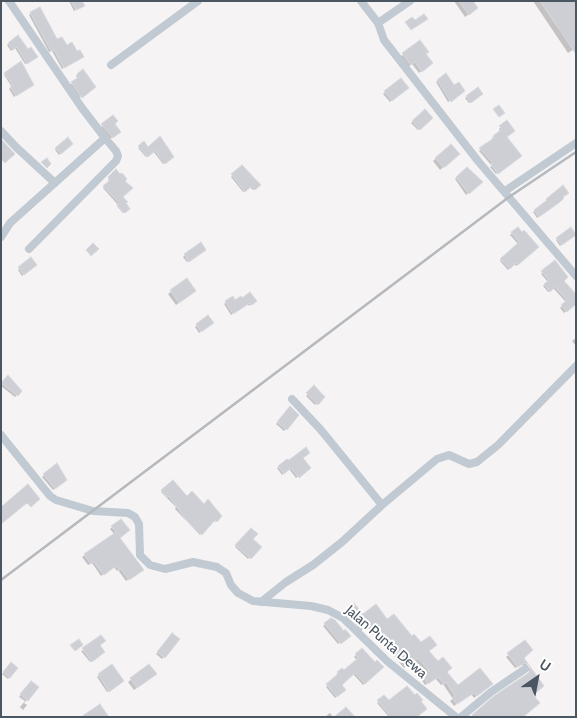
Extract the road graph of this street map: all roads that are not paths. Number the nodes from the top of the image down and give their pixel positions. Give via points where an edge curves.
1 (9, 1) edge
2 (198, 1) edge
3 (362, 1) edge
4 (410, 1) edge
5 (378, 23) junction
6 (111, 65) dead end
7 (1, 131) edge
8 (105, 138) junction
9 (576, 143) edge
10 (55, 184) junction
11 (505, 191) junction
12 (1, 237) edge
13 (29, 249) dead end
14 (576, 276) edge
15 (576, 366) edge
16 (292, 399) dead end
17 (1, 435) edge
18 (382, 505) junction
19 (261, 602) junction
20 (525, 669) dead end
21 (456, 717) edge
22 (461, 717) edge

1 - 8 street
2 - 6 street
3 - 5 street
4 - 5 street
5 - 11 street via 384,40
7 - 10 street
8 - 10 street
8 - 13 street via 116,151 116,161
9 - 11 street
10 - 12 street via 10,223
11 - 14 street
15 - 18 street via 477,462 469,464 449,456 437,460
16 - 18 street
17 - 19 street, Jalan Punta Dewa via 56,500 93,511 128,513 135,517 139,524 140,555 150,565 165,569 193,562 217,567 226,573 238,592 253,602
18 - 19 street via 342,542
19 - 21 street, Jalan Punta Dewa via 311,606 344,618 388,661
20 - 22 street

